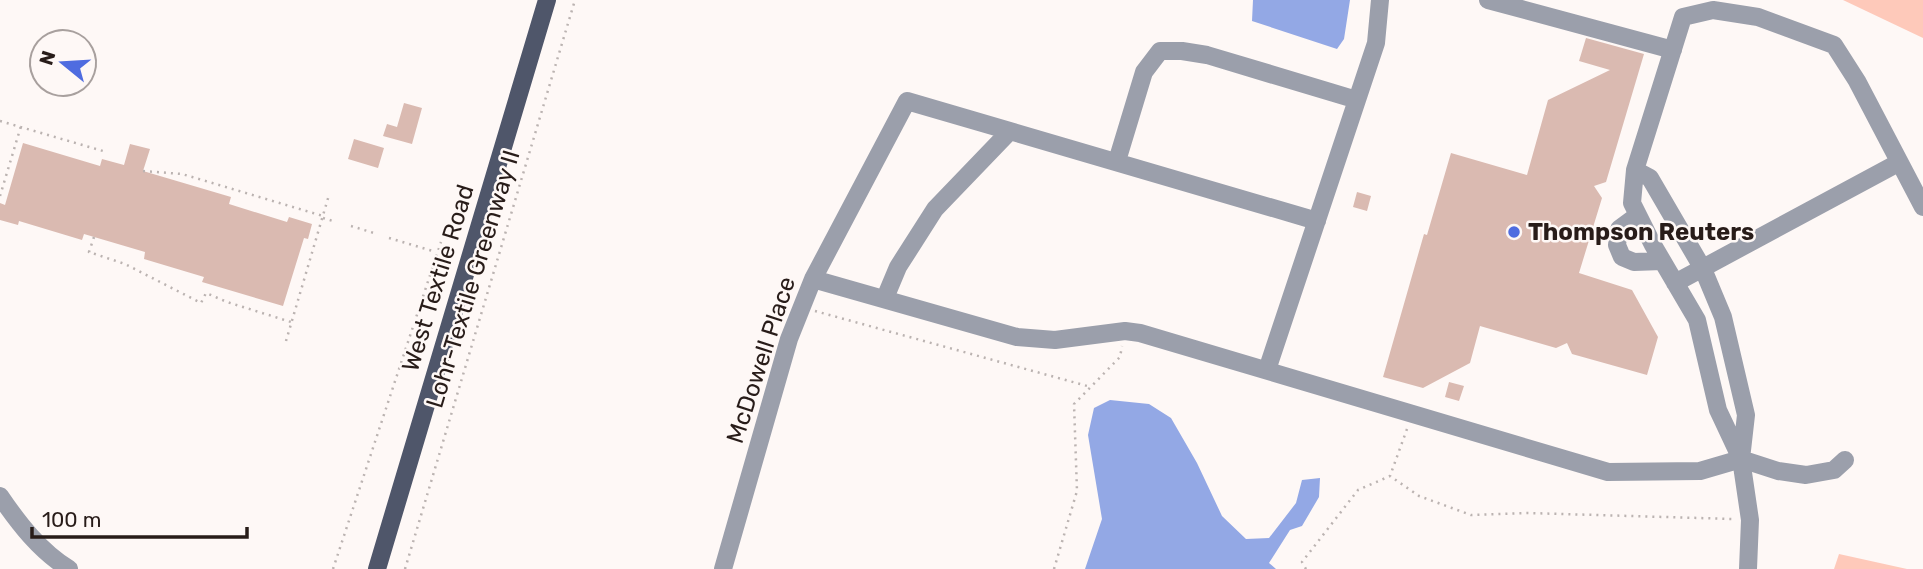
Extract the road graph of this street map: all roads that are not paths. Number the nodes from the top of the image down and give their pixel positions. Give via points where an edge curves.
1 (547, 0) edge
2 (1380, 0) edge
3 (1488, 0) edge
4 (1673, 50) junction
5 (1357, 100) junction
6 (1010, 131) junction
7 (1117, 162) junction
8 (1898, 163) junction
9 (1635, 170) junction
10 (1923, 208) edge
11 (1670, 212) junction
12 (1641, 220) junction
13 (1317, 221) junction
14 (1662, 261) junction
15 (1703, 268) junction
16 (813, 279) junction
17 (1675, 283) junction
18 (885, 298) junction
19 (1267, 370) junction
20 (1741, 459) junction
21 (1845, 460) dead end
22 (0, 496) edge
23 (69, 569) edge
24 (377, 569) edge
25 (723, 569) edge
26 (1748, 569) edge

1 - 24 main road, West Textile Road
2 - 5 street via 1376,43
3 - 4 street
4 - 8 street via 1683,17 1713,9 1758,17 1834,45
4 - 9 street
5 - 7 street via 1207,55 1160,51 1144,72
5 - 13 street
6 - 7 street
6 - 16 street, McDowell Place via 907,101
6 - 18 street via 935,209 898,267
7 - 13 street
8 - 10 street
8 - 15 street
9 - 11 street via 1650,178
9 - 12 street via 1632,203
11 - 12 street
11 - 15 street
12 - 14 street
12 - 14 street via 1619,229 1617,245 1622,257 1634,262
13 - 19 street
14 - 17 street
15 - 17 street
15 - 20 street via 1723,317 1746,415
16 - 18 street
16 - 25 street, McDowell Place via 789,339
17 - 20 street via 1697,320 1718,410
18 - 19 street via 1017,337 1055,340 1125,331
19 - 20 street via 1608,472 1700,471
20 - 21 street via 1806,475 1834,470
20 - 26 street via 1750,520
22 - 23 street via 36,543

